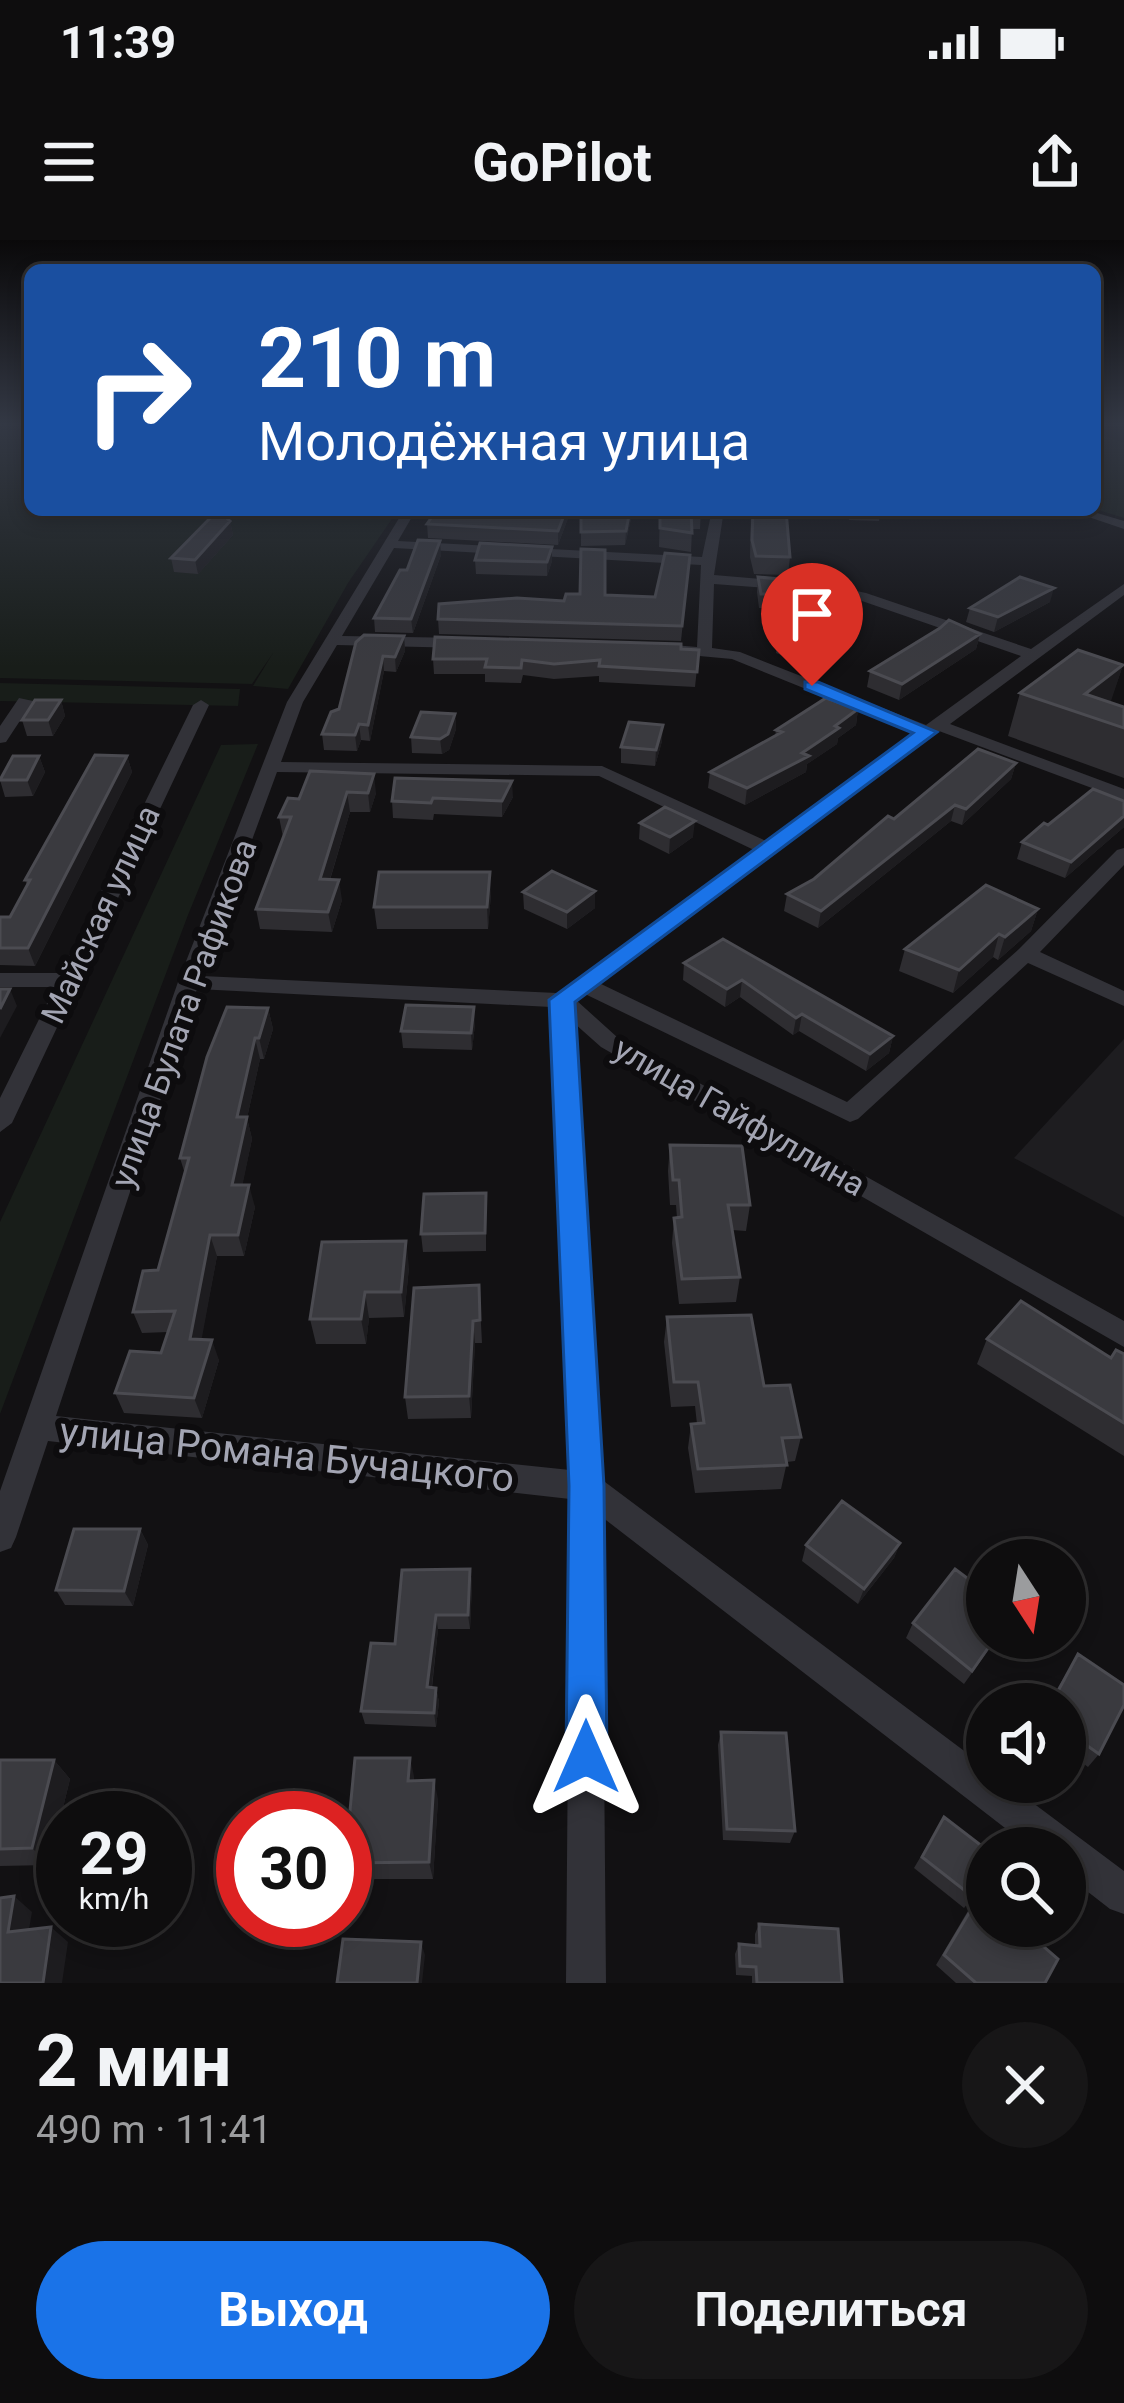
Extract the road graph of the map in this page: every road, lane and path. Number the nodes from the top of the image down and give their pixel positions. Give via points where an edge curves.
1 (406, 516) edge
2 (717, 516) edge
3 (1095, 516) edge
4 (1124, 525) edge
5 (388, 544) junction
6 (708, 561) junction
7 (707, 579) junction
8 (1124, 588) edge
9 (330, 640) junction
10 (494, 644) edge
11 (634, 648) edge
12 (704, 650) junction
13 (1033, 655) junction
14 (25, 701) dead end
15 (202, 705) dead end
16 (932, 729) junction
17 (0, 738) edge
18 (274, 766) junction
19 (1124, 795) edge
20 (767, 849) junction
21 (1124, 854) edge
22 (1026, 954) junction
23 (0, 980) edge
24 (69, 980) junction
25 (189, 982) junction
26 (572, 992) junction
27 (1124, 999) edge
28 (0, 1123) edge
29 (1124, 1335) edge
30 (38, 1427) junction
31 (586, 1486) junction
32 (0, 1537) edge
33 (1035, 1827) edge
34 (1086, 1866) edge
35 (1124, 1895) edge
36 (586, 1983) edge

1 - 5 street, улица Булата Рафикова
2 - 6 street
3 - 4 street
5 - 6 street
5 - 9 street, улица Булата Рафикова
6 - 7 street
7 - 12 street
7 - 13 street via 866,597
8 - 13 street
9 - 10 street
9 - 18 street, улица Булата Рафикова via 295,701
11 - 12 street
12 - 16 street
13 - 16 street
14 - 17 street
15 - 24 street, Майская улица
16 - 19 street
16 - 20 street
18 - 20 street via 602,770
18 - 25 street, улица Булата Рафикова
20 - 26 street
21 - 22 street
22 - 26 street via 850,1113
22 - 27 street
23 - 24 street
24 - 28 street, Майская улица
25 - 26 street
25 - 30 street, улица Булата Рафикова
26 - 29 street, улица Гайфуллина via 609,1042
26 - 31 street
30 - 31 street, улица Романа Бучацкого
30 - 32 street, улица Булата Рафикова
31 - 33 street
31 - 36 street
34 - 35 street

